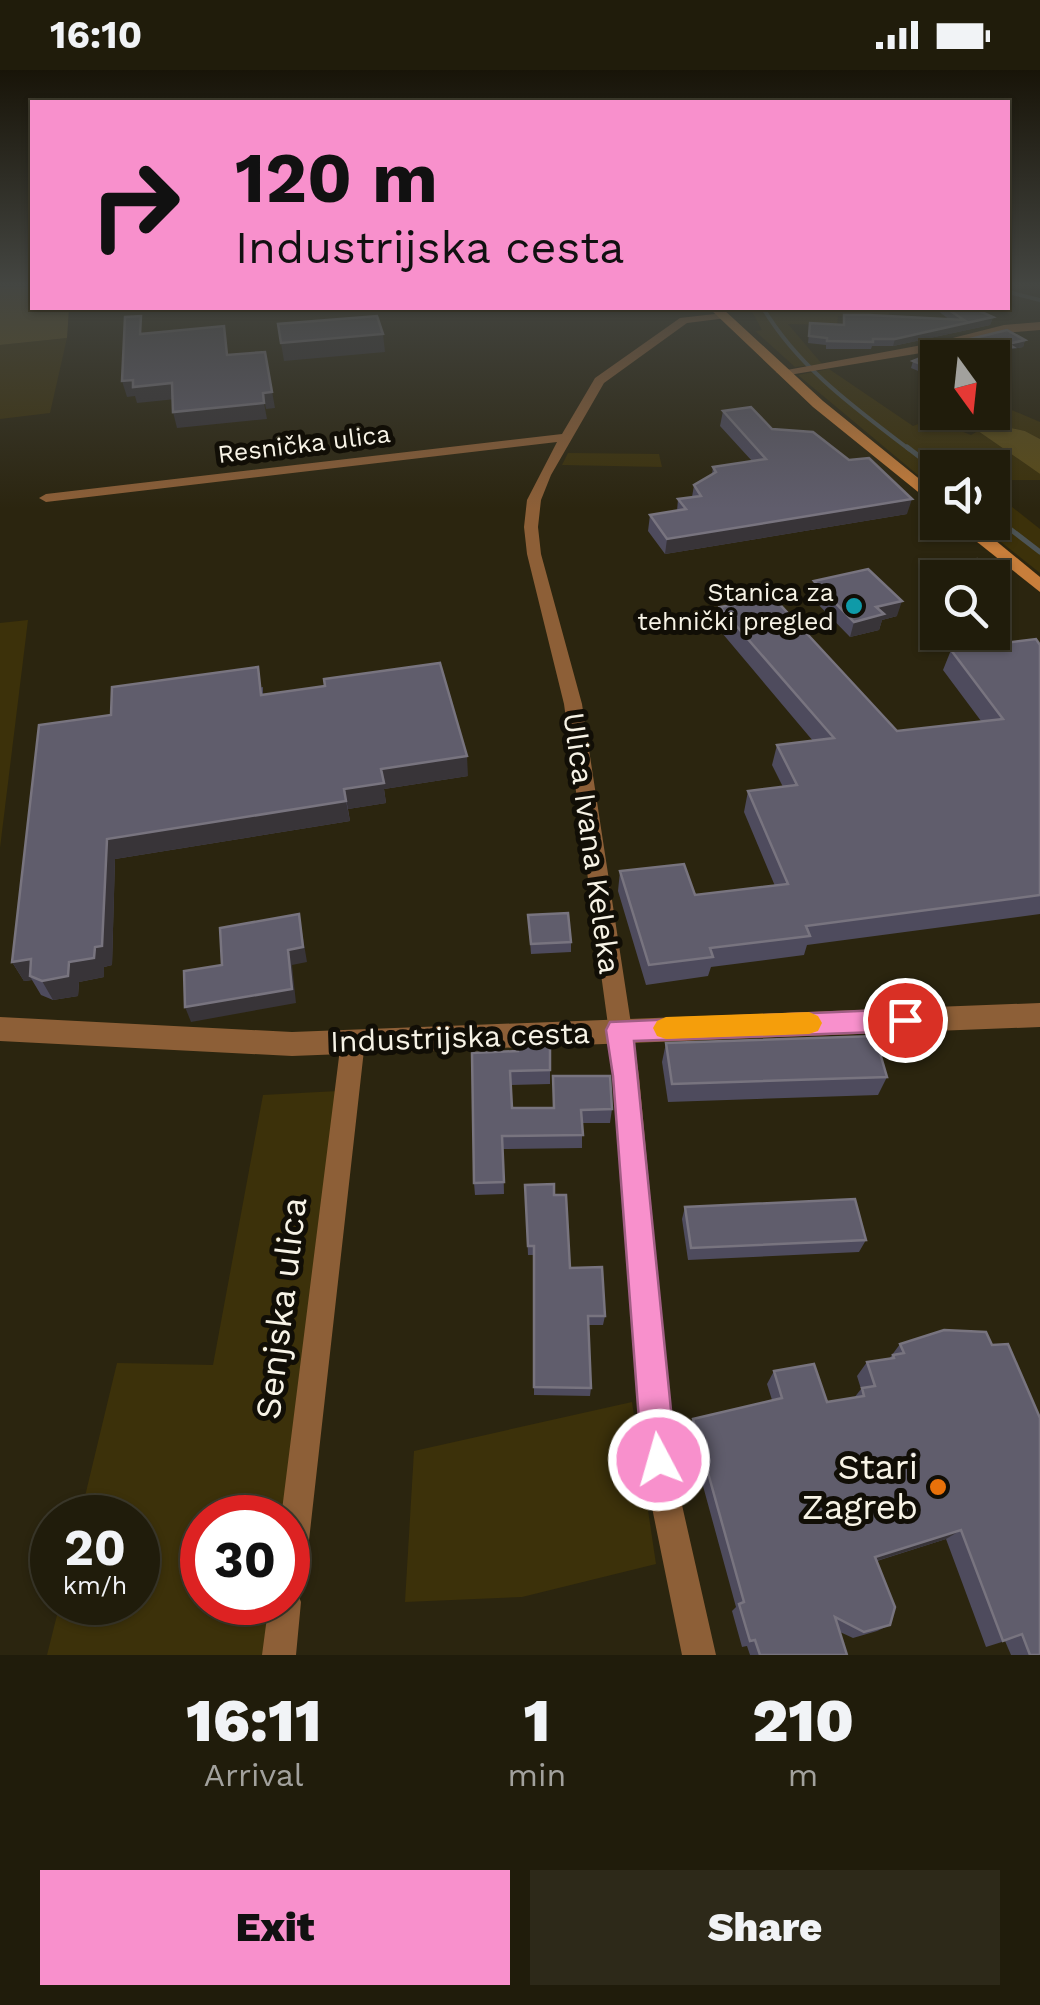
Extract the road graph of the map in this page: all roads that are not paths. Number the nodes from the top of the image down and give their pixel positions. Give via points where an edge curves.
1 (627, 361) edge
2 (779, 361) edge
3 (853, 361) edge
4 (791, 370) junction
5 (567, 437) junction
6 (920, 487) edge
7 (46, 498) dead end
8 (983, 540) edge
9 (1040, 586) edge
10 (1040, 1015) edge
11 (0, 1030) edge
12 (619, 1030) junction
13 (353, 1041) junction
14 (299, 1495) edge
15 (282, 1625) edge
16 (279, 1655) edge
17 (699, 1655) edge

1 - 5 street, Ulica Ivana Keleka via 599,381
2 - 4 main road
3 - 4 street
4 - 6 main road
5 - 7 street, Resnička ulica
5 - 12 street, Ulica Ivana Keleka via 538,487 532,541 569,678
8 - 9 main road
10 - 12 street, Industrijska cesta
11 - 13 street, Industrijska cesta via 226,1043
12 - 13 street, Industrijska cesta
12 - 17 street, Ulica Ivana Keleka via 658,1452
13 - 14 street, Senjska ulica
15 - 16 street

